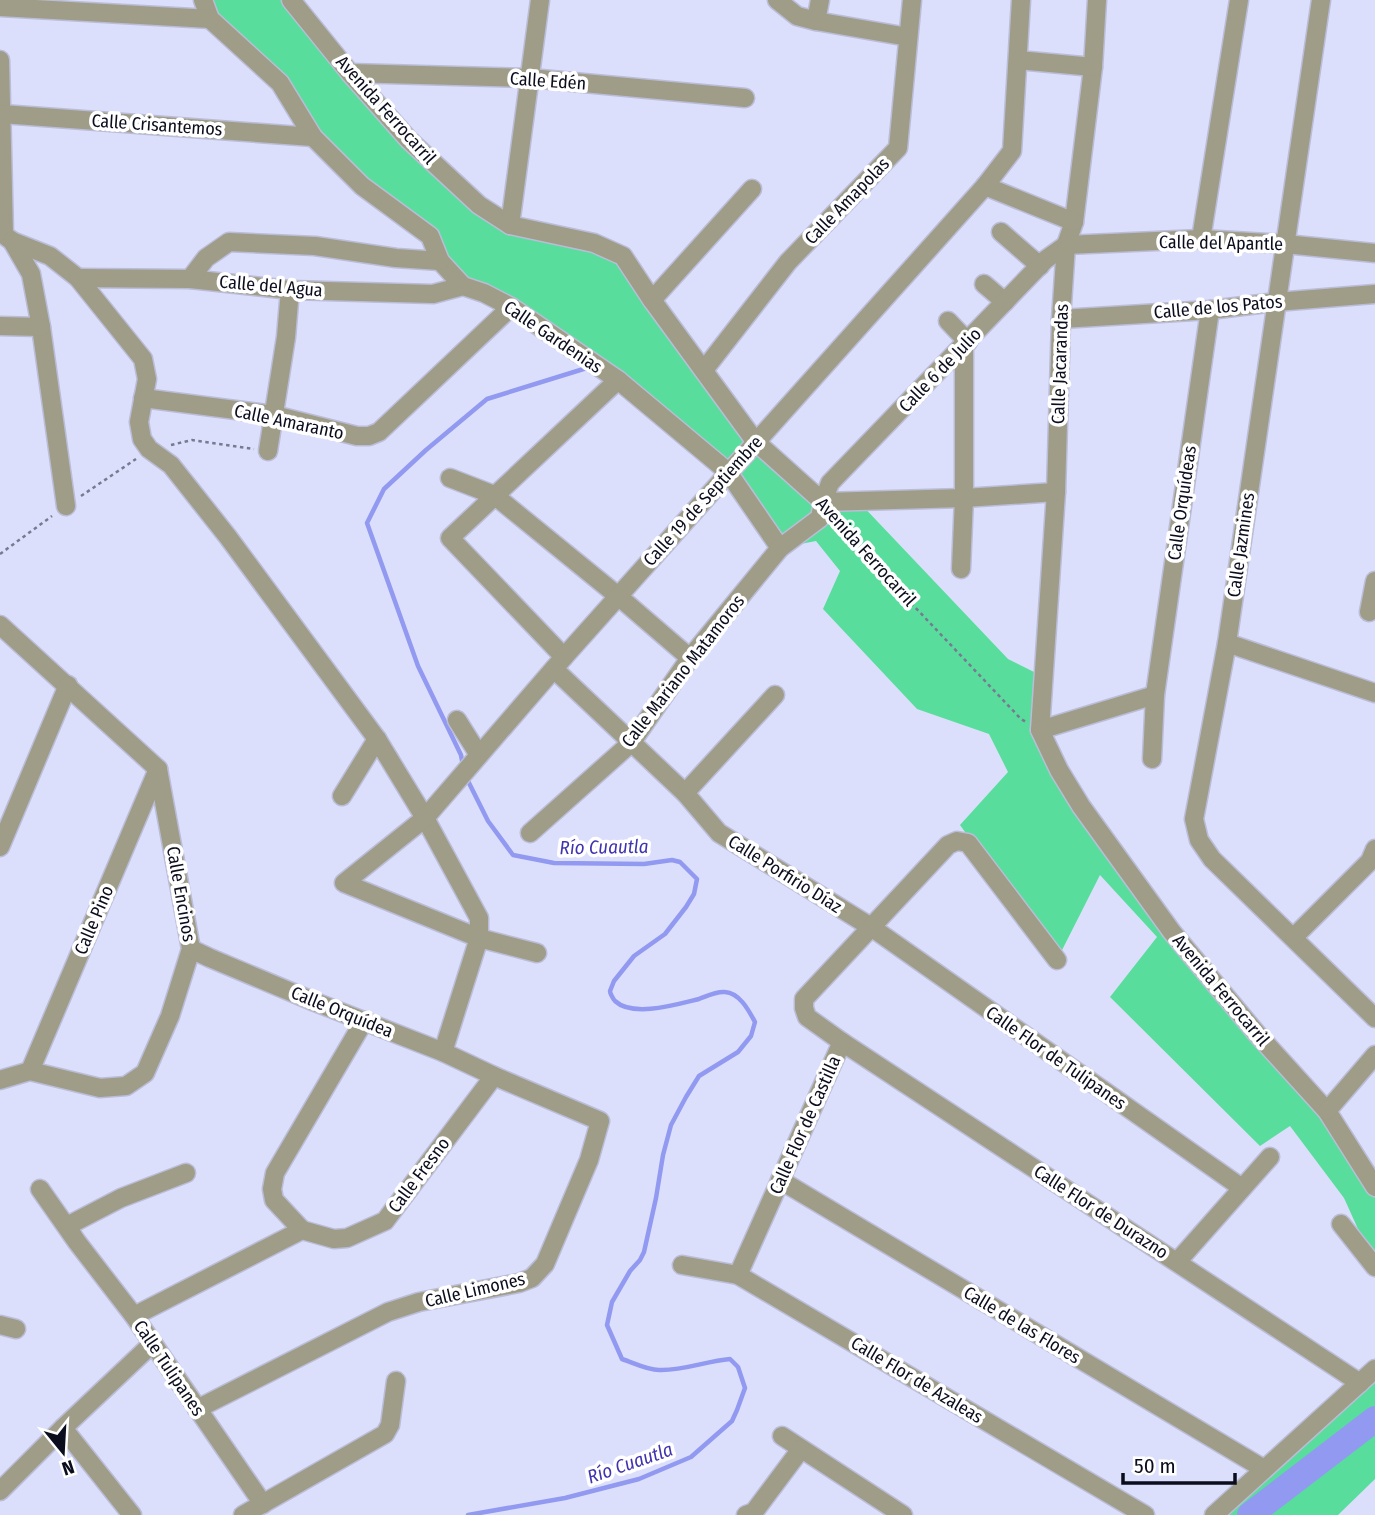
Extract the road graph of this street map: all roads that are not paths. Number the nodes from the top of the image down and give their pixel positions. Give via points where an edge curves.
1 (203, 0) edge
2 (291, 0) edge
3 (540, 0) edge
4 (776, 0) edge
5 (820, 0) edge
6 (912, 0) edge
7 (1021, 0) edge
8 (1097, 0) edge
9 (1238, 0) edge
10 (1321, 0) edge
11 (0, 7) edge
12 (210, 19) junction
13 (816, 21) junction
14 (908, 37) junction
15 (0, 60) edge
16 (1018, 60) junction
17 (1093, 66) junction
18 (350, 73) junction
19 (530, 78) junction
20 (745, 98) dead end
21 (2, 114) junction
22 (313, 136) junction
23 (985, 186) junction
24 (752, 189) dead end
25 (1074, 222) junction
26 (510, 225) junction
27 (1001, 232) dead end
28 (1201, 239) junction
29 (12, 241) junction
30 (1285, 244) junction
31 (1066, 245) junction
32 (1375, 253) edge
33 (50, 257) junction
34 (440, 261) junction
35 (1040, 266) junction
36 (31, 274) junction
37 (78, 278) junction
38 (190, 279) junction
39 (984, 284) dead end
40 (463, 286) junction
41 (290, 290) junction
42 (1375, 294) edge
43 (652, 300) junction
44 (1005, 302) junction
45 (1276, 302) junction
46 (511, 307) junction
47 (1210, 310) junction
48 (1061, 319) junction
49 (948, 321) dead end
50 (0, 326) edge
51 (41, 327) junction
52 (966, 344) junction
53 (704, 370) junction
54 (618, 380) junction
55 (143, 398) junction
56 (274, 415) junction
57 (755, 442) junction
58 (268, 451) road end
59 (728, 472) junction
60 (450, 478) dead end
61 (1056, 492) junction
62 (494, 495) junction
63 (964, 498) junction
64 (823, 502) junction
65 (66, 506) dead end
66 (780, 548) junction
67 (961, 569) dead end
68 (1375, 581) edge
69 (618, 596) junction
70 (1369, 612) dead end
71 (0, 625) edge
72 (1227, 643) junction
73 (690, 658) junction
74 (559, 663) junction
75 (68, 685) junction
76 (1375, 693) edge
77 (775, 695) dead end
78 (1154, 695) junction
79 (457, 720) dead end
80 (1041, 730) junction
81 (377, 739) junction
82 (631, 743) junction
83 (479, 755) junction
84 (1152, 759) dead end
85 (158, 769) junction
86 (685, 793) junction
87 (342, 796) dead end
88 (425, 818) junction
89 (530, 833) dead end
90 (0, 847) edge
91 (1373, 859) edge
92 (871, 927) junction
93 (1294, 937) junction
94 (479, 938) junction
95 (191, 949) junction
96 (537, 953) dead end
97 (1058, 960) dead end
98 (1375, 1018) edge
99 (364, 1021) junction
100 (842, 1042) junction
101 (443, 1052) junction
102 (1375, 1055) edge
103 (30, 1071) junction
104 (494, 1076) junction
105 (0, 1080) edge
106 (1326, 1111) junction
107 (1270, 1157) dead end
108 (186, 1173) dead end
109 (780, 1180) junction
110 (1375, 1187) edge
111 (1242, 1188) junction
112 (40, 1189) dead end
113 (1341, 1224) dead end
114 (302, 1230) junction
115 (72, 1234) junction
116 (1177, 1262) junction
117 (682, 1265) dead end
118 (1375, 1267) edge
119 (738, 1275) junction
120 (134, 1316) junction
121 (152, 1343) junction
122 (1375, 1369) edge
123 (396, 1381) dead end
124 (1360, 1383) junction
125 (197, 1409) junction
126 (63, 1428) junction
127 (782, 1436) dead end
128 (801, 1449) junction
129 (1264, 1469) junction
130 (0, 1491) edge
131 (263, 1504) junction
132 (132, 1515) edge
133 (243, 1515) edge
134 (746, 1515) edge
135 (903, 1515) edge
136 (1145, 1515) edge
137 (1214, 1515) edge

1 - 12 street, Calle Gardenias
2 - 18 street, Avenida Ferrocarril
3 - 19 street
4 - 13 street via 797,16
5 - 13 street
6 - 14 street, Calle Amapolas
7 - 16 street, Calle 19 de Septiembre
8 - 17 street, Calle Jacarandas
9 - 28 street
10 - 30 street, Calle Jazmines
11 - 12 street
12 - 22 street, Calle Gardenias via 280,83
13 - 14 street
14 - 53 street, Calle Amapolas via 898,148 788,262
15 - 21 street
16 - 17 street
16 - 23 street, Calle 19 de Septiembre via 1012,151
17 - 25 street, Calle Jacarandas
18 - 19 street, Calle Edén
18 - 26 street, Avenida Ferrocarril via 409,140 479,205
19 - 20 street, Calle Edén
19 - 26 street
21 - 22 street, Calle Crisantemos
21 - 29 street via 4,235
22 - 34 street, Calle Gardenias via 362,186 430,236
23 - 25 street
23 - 57 street, Calle 19 de Septiembre
24 - 43 street
25 - 31 street, Calle Jacarandas
26 - 43 street, Avenida Ferrocarril via 594,243 623,256
27 - 35 street
28 - 30 street, Calle del Apantle
28 - 31 street, Calle del Apantle
29 - 33 street
29 - 36 street
30 - 32 street, Calle del Apantle
30 - 45 street, Calle Jazmines
31 - 35 street, Calle 6 de Julio
31 - 48 street, Calle Jacarandas
33 - 36 street
33 - 37 street
34 - 38 street via 315,246 229,242 206,258
34 - 40 street, Calle Gardenias
35 - 44 street, Calle 6 de Julio
36 - 51 street
37 - 38 street, Calle del Agua
37 - 55 street via 143,359 147,379
38 - 41 street, Calle del Agua
39 - 44 street
40 - 41 street, Calle del Agua via 433,294
40 - 46 street, Calle Gardenias
41 - 56 street
42 - 45 street, Calle de los Patos
43 - 53 street, Avenida Ferrocarril
44 - 52 street, Calle 6 de Julio
45 - 47 street, Calle de los Patos
45 - 72 street, Calle Jazmines
46 - 54 street, Calle Gardenias
46 - 56 street, Calle Amaranto via 379,432 357,436
47 - 48 street, Calle de los Patos
47 - 78 street, Calle Orquídeas
48 - 61 street, Calle Jacarandas
49 - 52 street
50 - 51 street
51 - 65 street
52 - 63 street
52 - 64 street, Calle 6 de Julio via 830,483
53 - 57 street, Avenida Ferrocarril
54 - 59 street, Calle Gardenias
54 - 62 street
55 - 56 street, Calle Amaranto
55 - 81 street via 142,439 171,465 228,537
56 - 58 street
57 - 59 street, Calle 19 de Septiembre
57 - 64 street, Avenida Ferrocarril
59 - 66 street
59 - 69 street, Calle 19 de Septiembre
60 - 62 street
61 - 63 street
61 - 80 street, Calle Jacarandas
62 - 69 street
62 - 74 street, Calle Porfirio Díaz via 450,538
63 - 64 street
63 - 67 street
64 - 66 street, Calle Mariano Matamoros via 820,518
66 - 73 street, Calle Mariano Matamoros
68 - 70 street
69 - 73 street
69 - 74 street, Calle 19 de Septiembre
71 - 75 street
72 - 76 street
72 - 93 street, Calle Jazmines via 1194,819 1199,840 1212,859
73 - 82 street, Calle Mariano Matamoros
74 - 82 street, Calle Porfirio Díaz
74 - 83 street, Calle 19 de Septiembre
75 - 85 street
75 - 90 street
77 - 86 street
78 - 80 street
78 - 84 street, Calle Orquídeas
79 - 83 street
80 - 106 street, Avenida Ferrocarril via 1081,806 1172,932
81 - 87 street
81 - 88 street
82 - 86 street, Calle Porfirio Díaz
82 - 89 street, Calle Mariano Matamoros
83 - 88 street, Calle 19 de Septiembre
85 - 95 street, Calle Encinos
85 - 103 street, Calle Pino
86 - 92 street, Calle Porfirio Díaz via 719,833
88 - 94 street via 479,918
88 - 94 street, Calle 19 de Septiembre via 344,883
91 - 93 street
92 - 97 street, Calle Flor de Castilla via 948,845 957,841 968,843
92 - 100 street, Calle Flor de Castilla via 804,999 807,1017
92 - 111 street, Calle Flor de Tulipanes
93 - 98 street, Calle Jazmines
94 - 96 street
94 - 101 street
95 - 99 street, Calle Orquídea
95 - 103 street, Calle Encinos via 170,1016 145,1073 126,1086 100,1088
99 - 101 street, Calle Orquídea
99 - 114 street via 275,1173 274,1200
100 - 109 street, Calle Flor de Castilla
100 - 116 street, Calle Flor de Durazno
101 - 104 street, Calle Orquídea
102 - 106 street
103 - 105 street
104 - 114 street, Calle Fresno via 385,1221 347,1238
104 - 125 street, Calle Limones via 600,1121 589,1160 545,1264 532,1278 519,1283 388,1312
106 - 110 street, Avenida Ferrocarril
107 - 111 street
108 - 115 street via 121,1198 69,1225
109 - 119 street, Calle Flor de Castilla
109 - 129 street, Calle de las Flores
111 - 116 street
112 - 115 street, Calle Tulipanes
113 - 118 street
114 - 120 street
115 - 120 street, Calle Tulipanes
116 - 124 street, Calle Flor de Durazno
117 - 119 street, Calle Flor de Azaleas
119 - 136 street, Calle Flor de Azaleas
120 - 121 street, Calle Tulipanes
121 - 125 street, Calle Tulipanes
121 - 126 street
122 - 124 street
123 - 131 street via 385,1434
124 - 129 street
125 - 131 street, Calle Tulipanes
126 - 130 street
126 - 132 street
127 - 128 street
128 - 134 street via 754,1512
128 - 135 street
129 - 137 street
131 - 133 street

